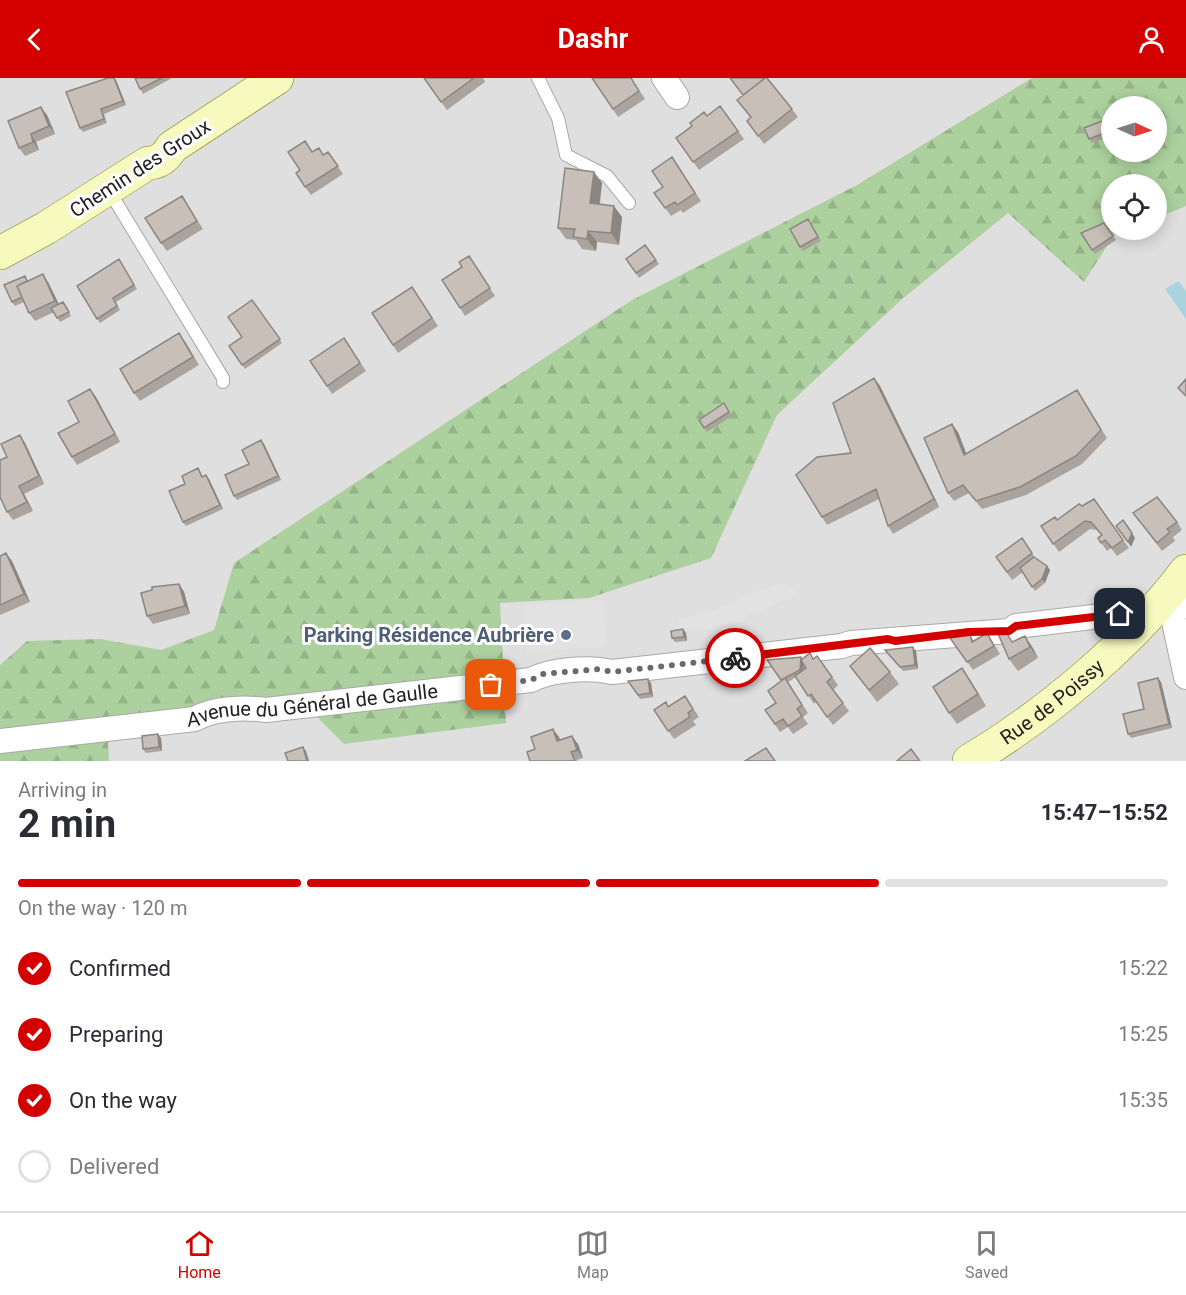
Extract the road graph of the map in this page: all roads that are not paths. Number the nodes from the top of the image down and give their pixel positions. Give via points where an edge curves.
1 (277, 78) edge
2 (538, 78) edge
3 (108, 188) junction
4 (629, 203) dead end
5 (0, 253) edge
6 (223, 382) dead end
7 (1186, 571) edge
8 (1171, 608) edge
9 (1186, 676) edge
10 (0, 741) edge
11 (969, 761) edge

1 - 3 street, Chemin des Groux via 172,147 155,163 148,163
2 - 4 lane via 558,118 566,154 607,176
3 - 5 street, Chemin des Groux
3 - 6 lane
7 - 8 street, Rue de Poissy
8 - 9 street
8 - 10 street, Avenue du Général de Gaulle via 1016,626 1009,631 851,643 612,672 600,669 543,674 531,680 266,711 205,713 195,718
8 - 11 street, Rue de Poissy

